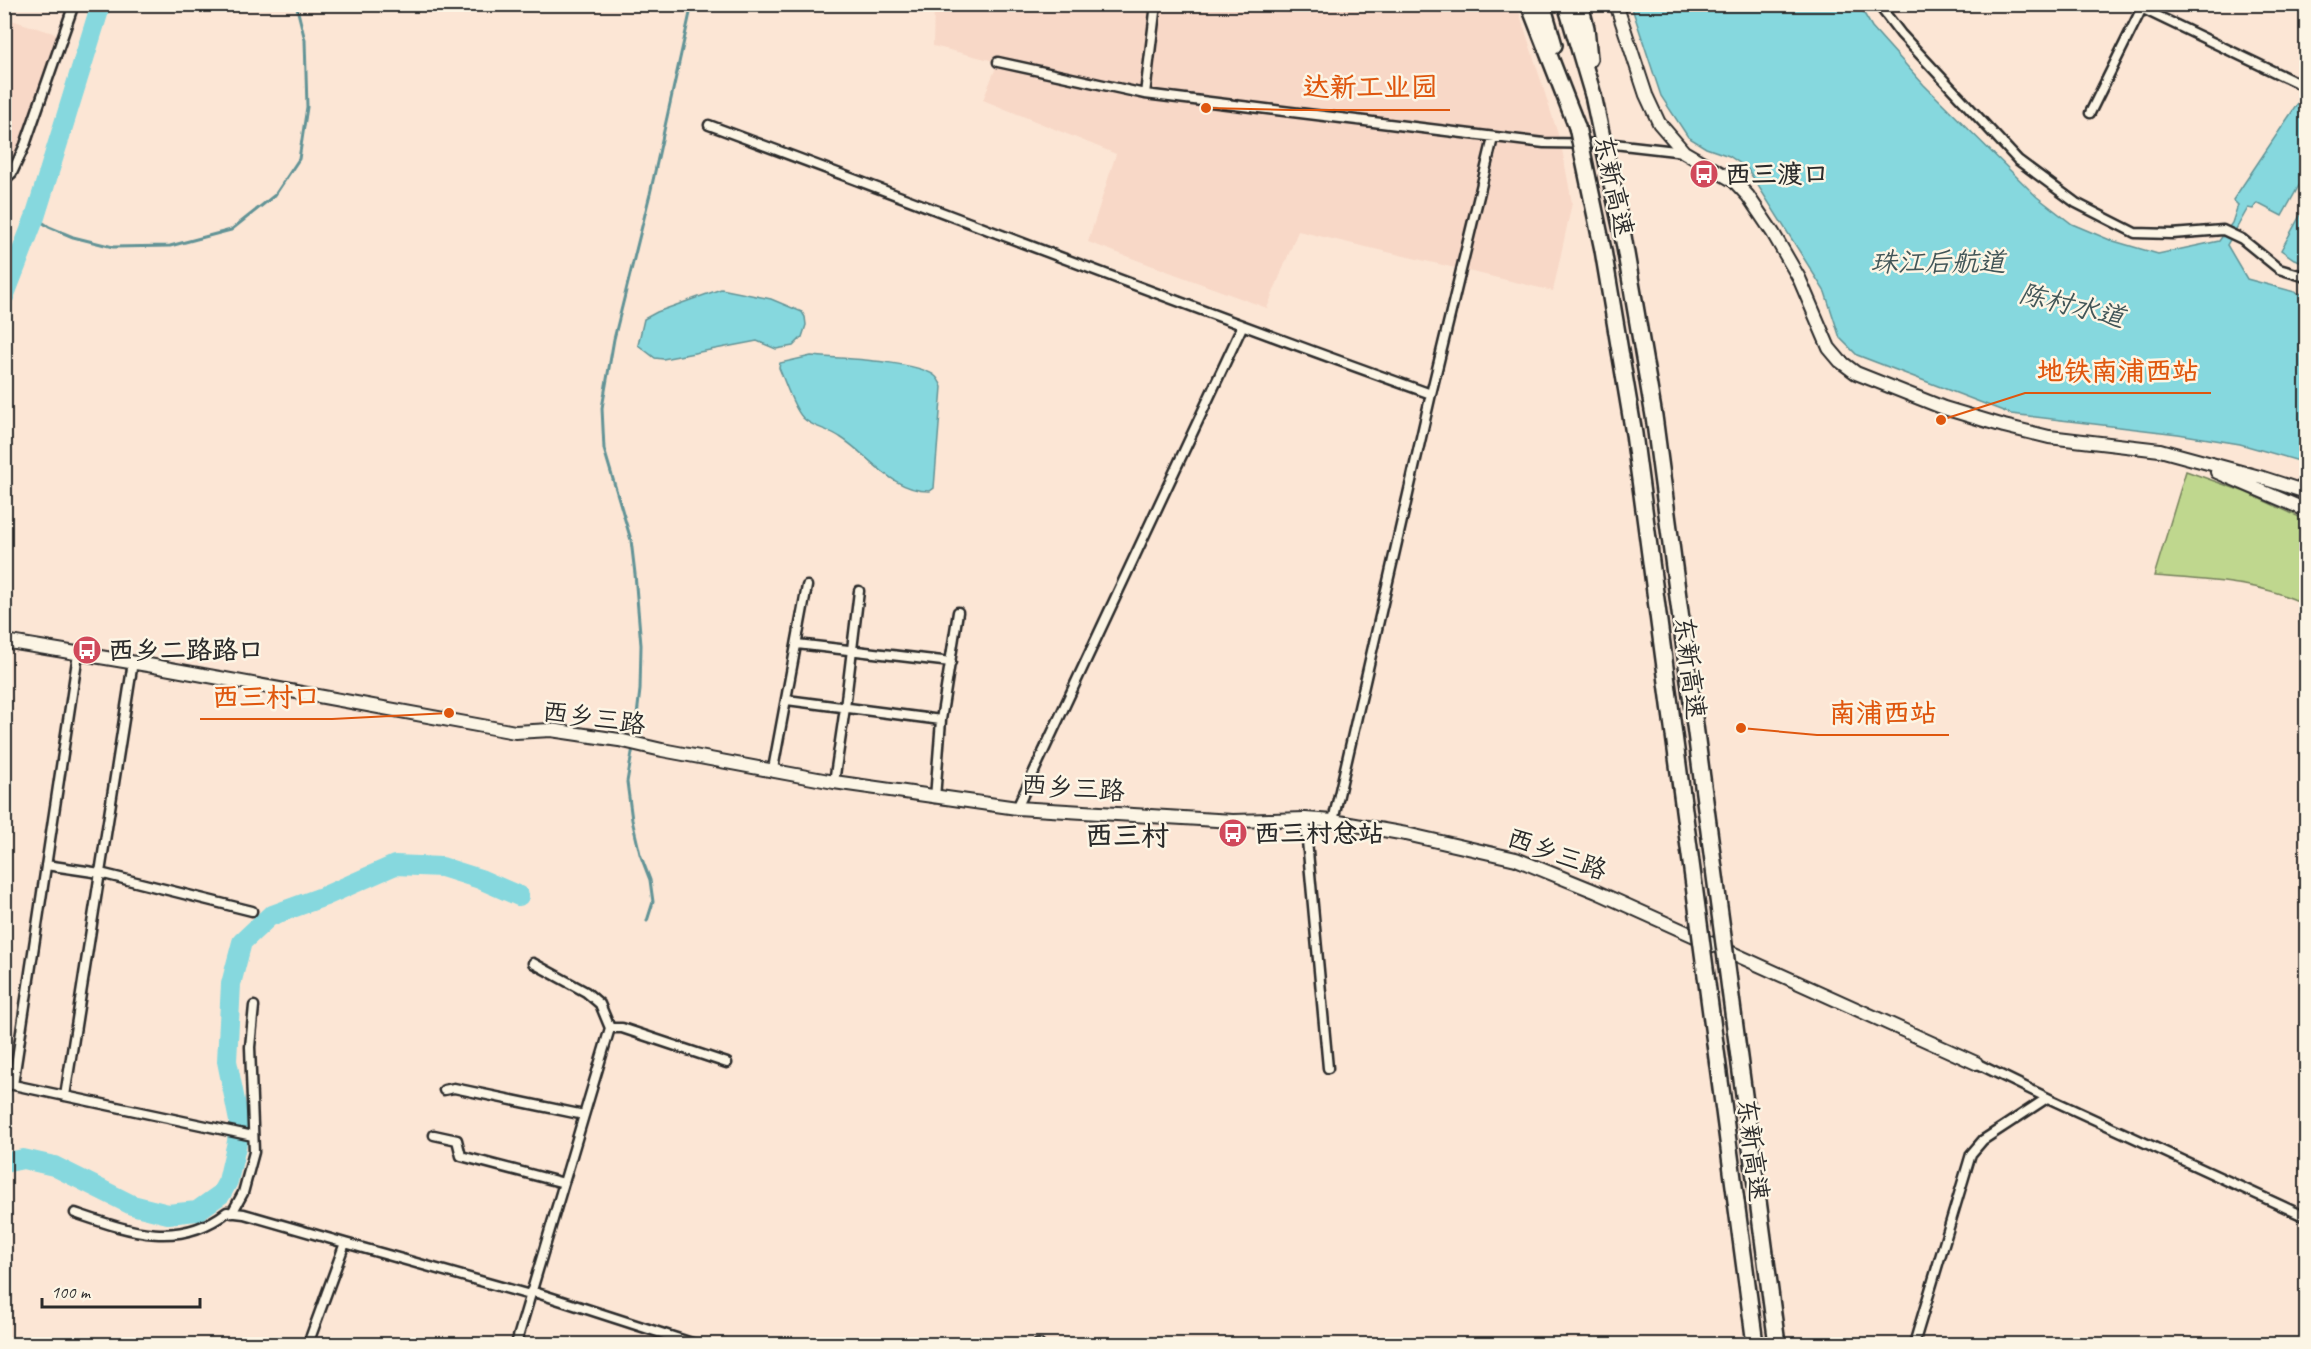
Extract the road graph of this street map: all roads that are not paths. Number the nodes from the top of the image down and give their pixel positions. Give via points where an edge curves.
1 (74, 4) edge
2 (1156, 4) edge
3 (1529, 4) edge
4 (1542, 4) edge
5 (1566, 4) edge
6 (1580, 4) edge
7 (1616, 4) edge
8 (1878, 4) edge
9 (2143, 6) edge
10 (998, 62) dead end
11 (2307, 87) edge
12 (1145, 94) junction
13 (1593, 95) junction
14 (2090, 113) dead end
15 (709, 125) dead end
16 (1577, 127) junction
17 (1493, 138) junction
18 (1684, 152) junction
19 (4, 180) edge
20 (2307, 277) edge
21 (1242, 327) junction
22 (1431, 394) junction
23 (2160, 450) junction
24 (2307, 492) edge
25 (2307, 510) edge
26 (807, 586) dead end
27 (859, 591) dead end
28 (958, 612) dead end
29 (4, 641) edge
30 (797, 644) junction
31 (852, 650) junction
32 (78, 654) junction
33 (133, 662) junction
34 (951, 662) junction
35 (787, 700) junction
36 (845, 708) junction
37 (941, 720) junction
38 (773, 769) junction
39 (834, 782) junction
40 (935, 798) junction
41 (1017, 808) junction
42 (1305, 819) junction
43 (1333, 821) junction
44 (46, 865) junction
45 (100, 873) junction
46 (252, 911) dead end
47 (533, 963) dead end
48 (254, 1006) dead end
49 (610, 1028) junction
50 (727, 1063) dead end
51 (1976, 1063) joint
52 (1328, 1068) dead end
53 (9, 1084) edge
54 (444, 1090) dead end
55 (65, 1096) junction
56 (2047, 1098) junction
57 (584, 1115) junction
58 (434, 1135) dead end
59 (253, 1136) junction
60 (564, 1183) junction
61 (75, 1213) dead end
62 (232, 1213) junction
63 (2307, 1217) edge
64 (345, 1243) junction
65 (531, 1293) junction
66 (308, 1344) edge
67 (516, 1344) edge
68 (695, 1344) edge
69 (1755, 1344) edge
70 (1777, 1344) edge
71 (1914, 1344) edge

1 - 19 street via 25,145 12,173
2 - 12 street
3 - 16 highway
4 - 16 highway, 东新高速
5 - 13 highway, 东新高速
6 - 13 highway
7 - 18 street via 1646,95 1659,123
8 - 20 street via 2018,160 2076,203 2136,234 2223,230 2242,239 2279,269
9 - 11 street
9 - 14 street
10 - 12 street
12 - 17 street
13 - 70 highway, 东新高速, bridge via 1623,236 1654,416
15 - 21 street
16 - 69 highway, 东新高速, bridge via 1604,250 1634,434
17 - 18 street
17 - 22 street
18 - 23 street via 1734,182 1748,196 1799,278 1829,348 1856,373 1944,408 2004,426 2049,437
21 - 22 street
21 - 41 street
22 - 43 street
23 - 24 street
23 - 25 street
26 - 30 street
27 - 31 street
28 - 34 street
29 - 32 street, 西乡三路
30 - 31 street
30 - 35 street
31 - 34 street
31 - 36 street
32 - 33 street, 西乡三路
32 - 44 street
33 - 38 street, 西乡三路 via 515,732 551,730
33 - 45 street
34 - 37 street
35 - 36 street
35 - 38 street
36 - 37 street
36 - 39 street
37 - 40 street
38 - 39 street, 西乡三路
39 - 40 street, 西乡三路
40 - 41 street, 西乡三路
41 - 42 street, 西乡三路 via 1233,821
42 - 43 street, 西乡三路
42 - 52 street
43 - 51 street, 西乡三路 via 1516,859
44 - 45 street
44 - 53 street
45 - 46 street
45 - 55 street
47 - 49 street via 586,992 600,1004
48 - 59 street via 250,1047
49 - 50 street via 622,1028
49 - 57 street
51 - 56 street
53 - 55 street
54 - 57 street via 454,1088
55 - 59 street
56 - 63 street
56 - 71 street via 1983,1140 1971,1154
57 - 60 street
58 - 60 street via 457,1140 461,1156
59 - 62 street via 254,1152 243,1193
60 - 65 street
61 - 62 street via 146,1234 188,1233
62 - 64 street
64 - 65 street
64 - 66 street
65 - 67 street
65 - 68 street

